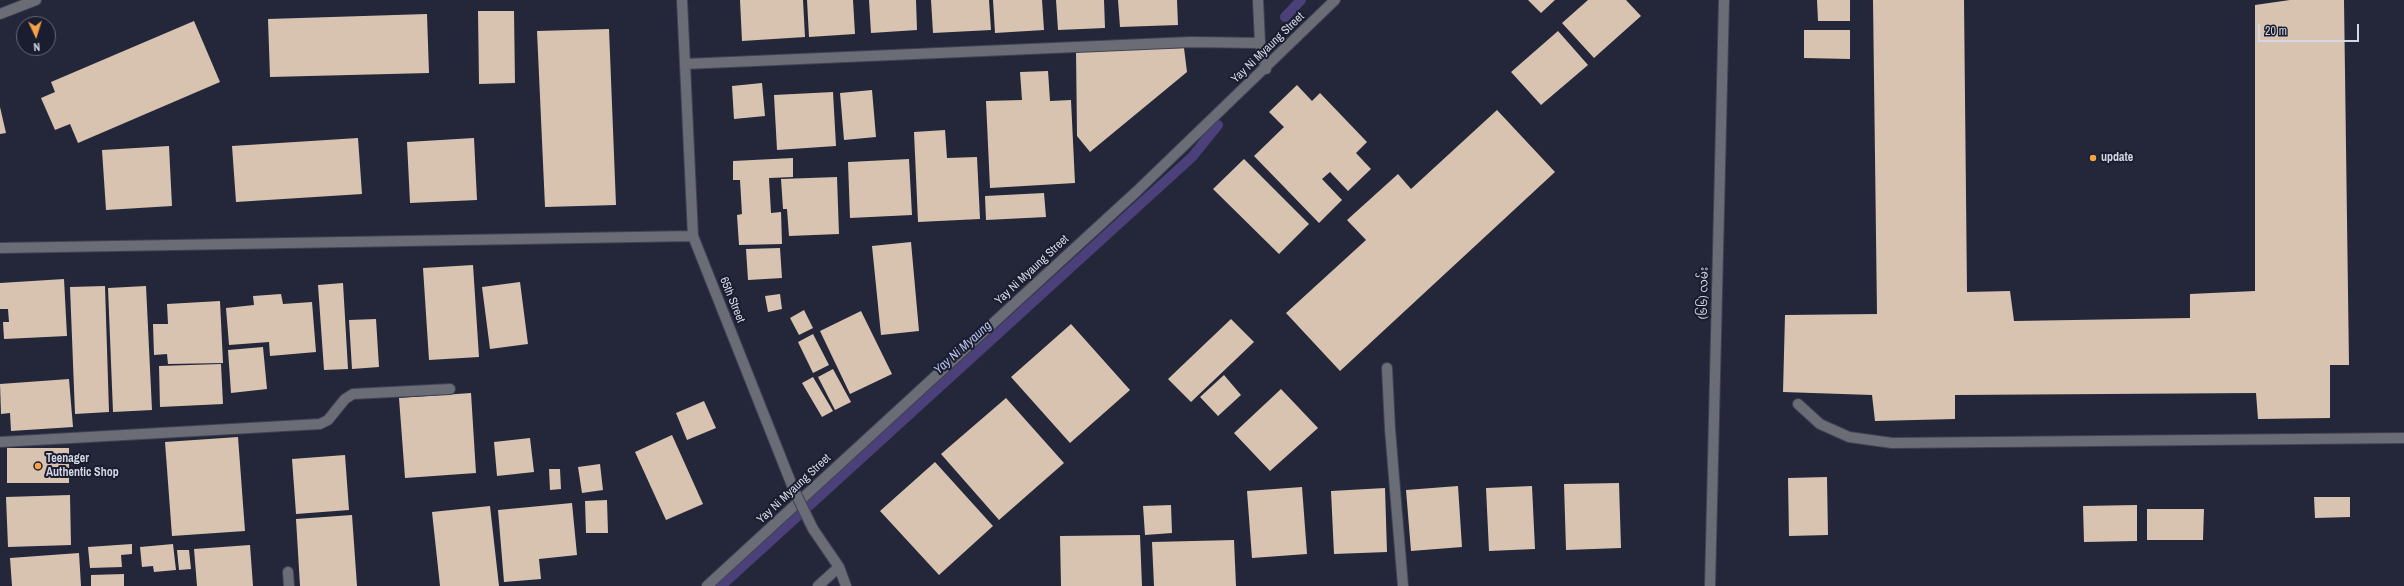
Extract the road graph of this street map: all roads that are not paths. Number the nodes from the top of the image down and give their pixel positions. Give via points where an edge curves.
1 (36, 0) edge
2 (682, 0) edge
3 (1258, 0) edge
4 (1335, 0) edge
5 (1724, 0) edge
6 (0, 14) edge
7 (1260, 43) junction
8 (685, 64) junction
9 (1266, 68) junction
10 (693, 236) junction
11 (0, 248) edge
12 (1387, 368) dead end
13 (450, 389) dead end
14 (1798, 404) dead end
15 (2404, 438) edge
16 (0, 442) edge
17 (840, 567) junction
18 (288, 572) dead end
19 (290, 586) edge
20 (707, 586) edge
21 (818, 586) edge
22 (846, 586) edge
23 (1403, 586) edge
24 (1710, 586) edge

1 - 6 street
2 - 8 street, 65th Street
3 - 7 street
4 - 9 street, Yay Ni Myaung Street
5 - 24 street, (၆၆) လမ်း
7 - 8 street via 1191,42
7 - 9 street
8 - 10 street, 65th Street
9 - 20 street, Yay Ni Myaung Street via 1137,191
10 - 11 street
10 - 17 street, 65th Street, bridge via 793,488 813,529
12 - 23 street
13 - 16 street via 353,394 345,399 328,420 320,424
14 - 15 street via 1820,424 1849,437 1892,443
17 - 21 street
17 - 22 street, 65th Street
18 - 19 street

